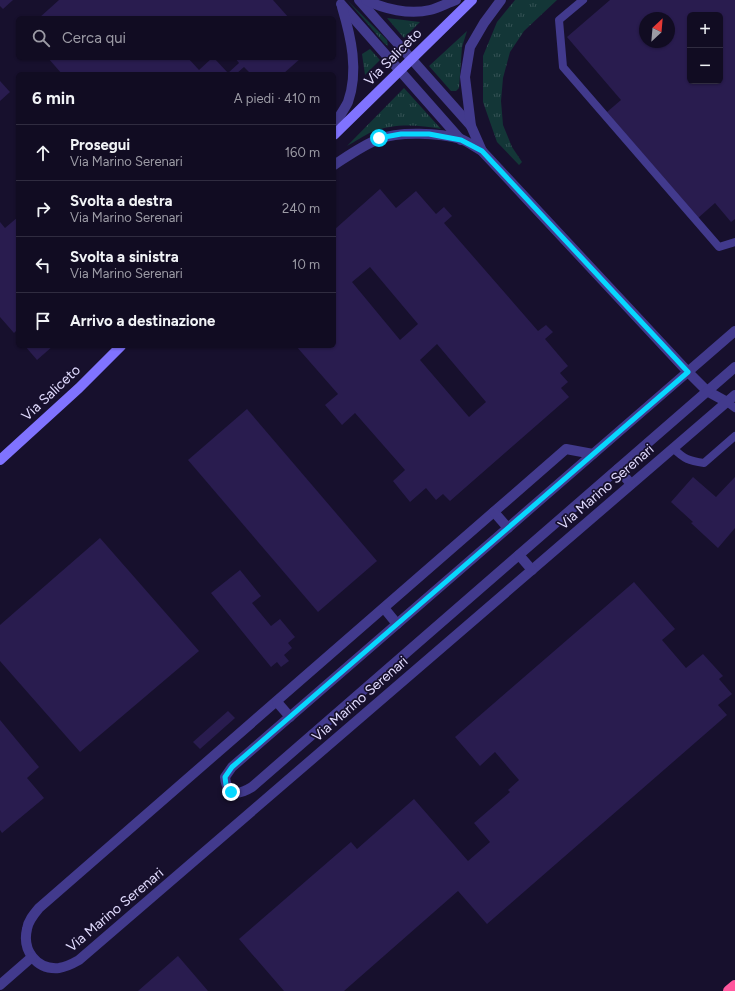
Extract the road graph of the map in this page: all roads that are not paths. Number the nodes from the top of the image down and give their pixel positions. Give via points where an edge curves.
1 (359, 0) edge
2 (366, 0) edge
3 (456, 0) edge
4 (472, 0) edge
5 (501, 0) edge
6 (583, 0) edge
7 (340, 2) edge
8 (412, 58) junction
9 (400, 70) junction
10 (336, 123) edge
11 (471, 126) junction
12 (336, 133) edge
13 (461, 140) junction
14 (482, 151) junction
15 (336, 164) edge
16 (735, 242) edge
17 (735, 331) edge
18 (119, 348) edge
19 (735, 368) edge
20 (688, 372) junction
21 (707, 391) junction
22 (735, 395) edge
23 (731, 405) edge
24 (735, 436) edge
25 (673, 448) junction
26 (593, 454) junction
27 (0, 460) edge
28 (618, 469) junction
29 (631, 484) junction
30 (494, 512) junction
31 (508, 528) junction
32 (519, 555) junction
33 (532, 570) junction
34 (384, 608) junction
35 (397, 624) junction
36 (398, 660) junction
37 (411, 674) junction
38 (277, 702) junction
39 (290, 716) junction
40 (32, 957) junction
41 (0, 985) edge
42 (735, 986) edge
43 (729, 991) edge

1 - 8 street
2 - 3 street via 402,12 429,10
4 - 8 main road, Via Saliceto
5 - 11 street via 470,47 465,77
6 - 16 lane via 559,20 563,66 719,247
7 - 9 street
7 - 10 street via 350,33 353,78 348,102
8 - 9 main road, Via Saliceto
8 - 11 street
9 - 12 main road, Via Saliceto
9 - 13 street
11 - 14 street
13 - 14 street
13 - 15 street via 429,134 401,134 379,138
14 - 20 street
17 - 20 street, Via Marino Serenari
18 - 27 main road, Via Saliceto
19 - 21 street, Via Marino Serenari
20 - 21 street
20 - 26 street, Via Marino Serenari
21 - 23 street
21 - 28 street, Via Marino Serenari
22 - 23 street, Via Marino Serenari
23 - 25 street, Via Marino Serenari
24 - 25 lane via 704,463 683,458
25 - 29 street, Via Marino Serenari
26 - 30 street via 566,449
26 - 31 street, Via Marino Serenari
28 - 29 street
28 - 32 street, Via Marino Serenari
29 - 33 street, Via Marino Serenari
30 - 31 street
30 - 34 street
31 - 35 street, Via Marino Serenari
32 - 33 street
32 - 36 street, Via Marino Serenari
33 - 37 street, Via Marino Serenari
34 - 35 street
34 - 38 street
35 - 39 street, Via Marino Serenari
36 - 37 street
36 - 39 street, Via Marino Serenari via 252,788 242,793 231,792 226,785 225,777 232,767
37 - 40 street, Via Marino Serenari via 79,960 58,968 44,966
38 - 39 street
38 - 40 street via 39,908 27,929 26,945
40 - 41 street
42 - 43 highway

